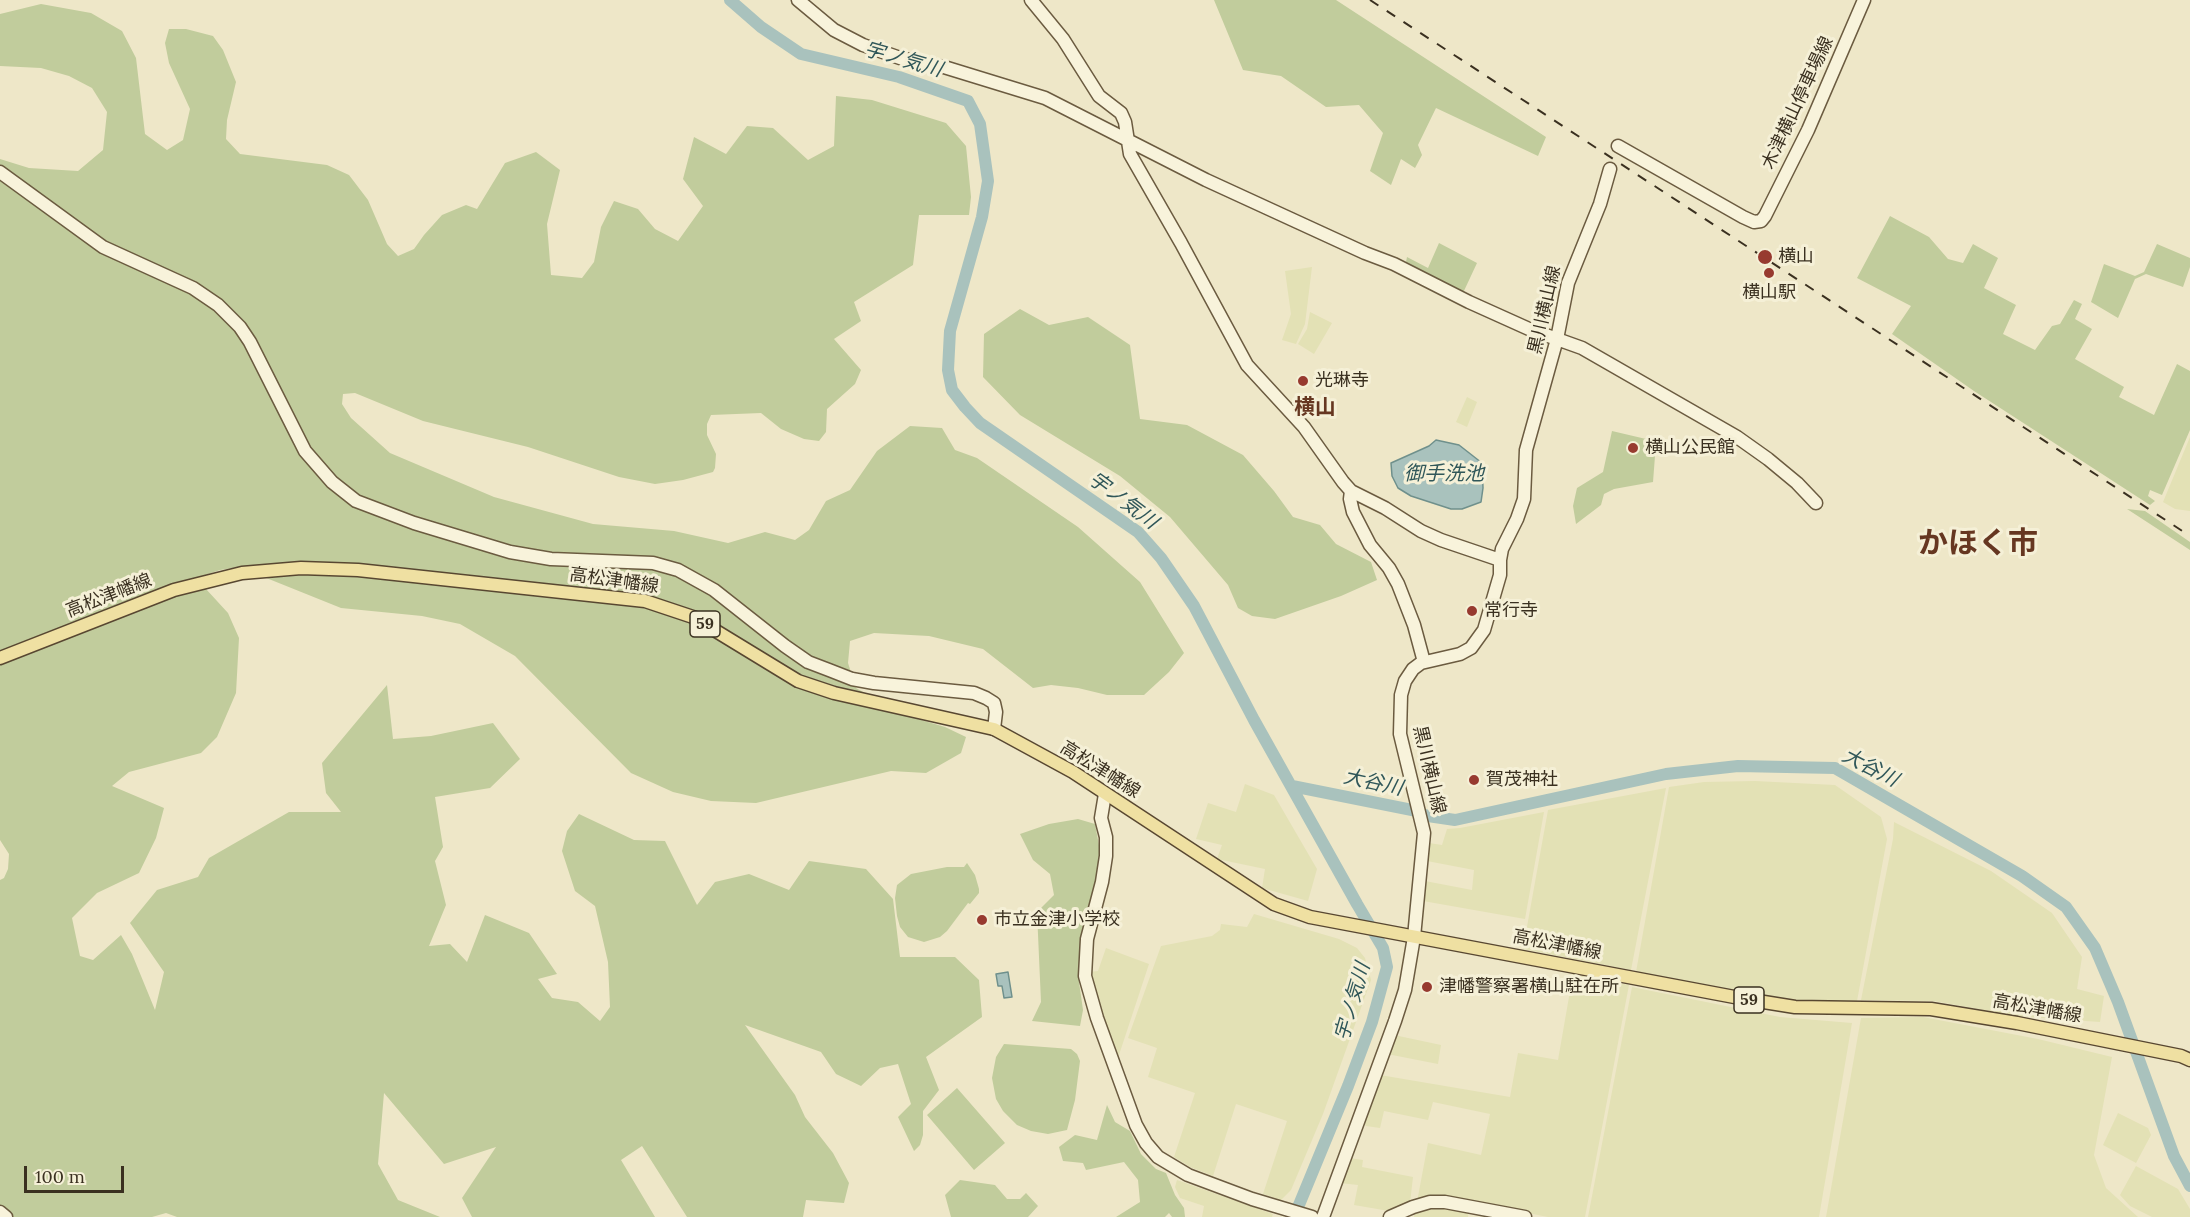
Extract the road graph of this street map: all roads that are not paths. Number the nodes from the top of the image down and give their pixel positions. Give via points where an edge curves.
1 (798, 0) edge
2 (1031, 0) edge
3 (1864, 0) edge
4 (1127, 139) junction
5 (1618, 146) dead end
6 (1610, 168) dead end
7 (0, 172) edge
8 (1557, 339) junction
9 (1351, 491) junction
10 (1816, 503) dead end
11 (1500, 560) junction
12 (0, 658) edge
13 (1424, 662) junction
14 (994, 729) junction
15 (1105, 794) junction
16 (1414, 937) junction
17 (2190, 1060) edge
18 (0, 1212) edge
19 (1307, 1216) edge
20 (6, 1217) edge
21 (1323, 1217) edge
22 (1390, 1217) edge
23 (1525, 1217) edge

1 - 4 street via 834,30 863,45 1045,98
2 - 4 street via 1063,39 1099,96 1121,113
3 - 5 street, 木津横山停車場線 via 1808,130 1763,219 1754,222 1743,218
4 - 8 street via 1193,174
4 - 9 street via 1130,154 1246,365 1304,427
6 - 8 street, 黒川横山線 via 1568,283
7 - 14 street via 103,247 193,288 224,310 250,342 305,451 332,482 356,501 510,552 551,559 653,562 678,570 714,590 808,662 852,679 974,693 986,698 994,703
8 - 10 street via 1582,348 1737,437 1797,483
8 - 11 street, 黒川横山線 via 1527,450 1524,499
9 - 11 street via 1421,531
9 - 13 street via 1353,512 1370,545 1398,584
11 - 13 street, 黒川横山線 via 1500,575 1478,640 1460,654
12 - 14 main road, 高松津幡線 / 59 via 174,590 208,581 242,573 301,568 358,570 645,601 693,617 798,681 834,693
13 - 16 street, 黒川横山線 via 1405,681 1399,718 1424,840
14 - 15 main road, 高松津幡線 / 59
15 - 16 main road, 高松津幡線 / 59 via 1274,904 1310,917
15 - 19 street via 1101,818 1106,856 1087,939 1085,976 1126,1102 1146,1143 1171,1166
16 - 17 main road, 高松津幡線 / 59 via 1795,1007 1931,1009
16 - 21 street, 黒川横山線 via 1399,1011
18 - 20 street
22 - 23 street via 1430,1202 1444,1202

